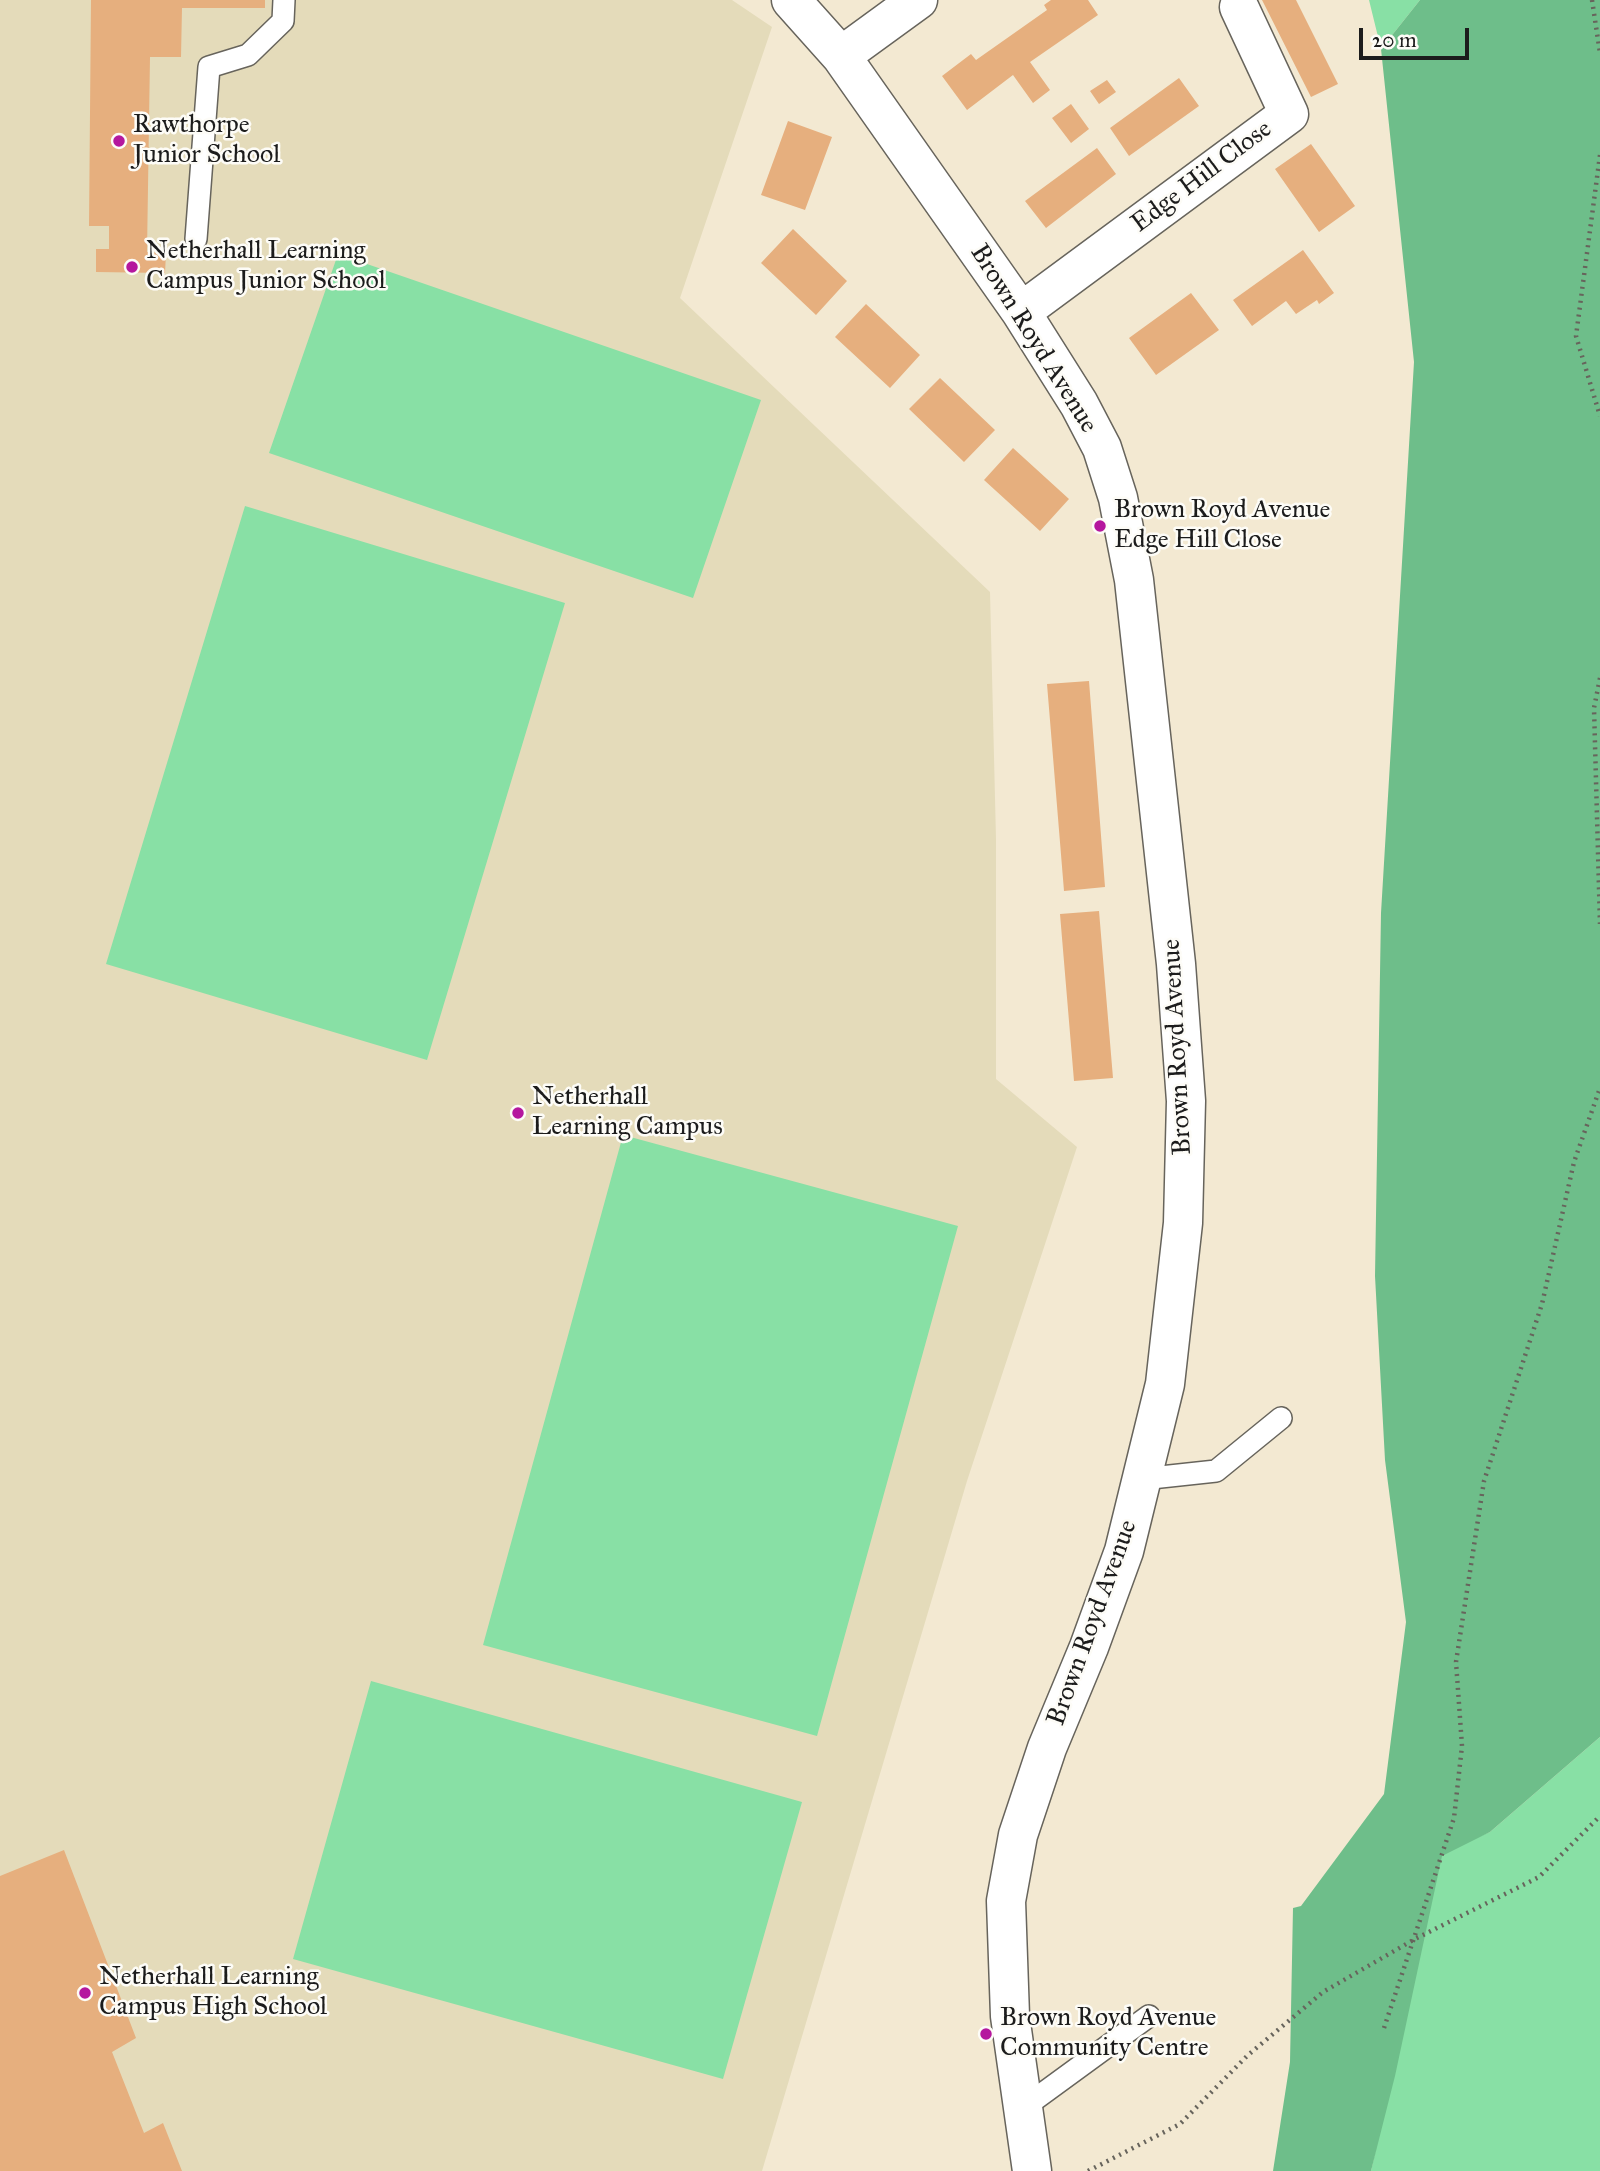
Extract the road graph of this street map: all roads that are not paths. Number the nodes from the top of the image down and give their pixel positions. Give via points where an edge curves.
1 (284, 0) edge
2 (791, 0) edge
3 (918, 0) edge
4 (1239, 7) dead end
5 (841, 56) junction
6 (196, 239) dead end
7 (1021, 312) junction
8 (1281, 1418) dead end
9 (1142, 1479) junction
10 (1149, 2016) dead end
11 (1023, 2108) junction
12 (1032, 2171) edge

1 - 6 lane via 283,21 248,55 209,66
2 - 5 street, Brown Royd Avenue
3 - 5 street
4 - 7 street, Edge Hill Close via 1289,114
5 - 7 street, Brown Royd Avenue
7 - 9 street, Brown Royd Avenue via 1102,448 1118,498 1134,580 1174,950 1186,1101 1183,1223 1165,1384
8 - 9 lane via 1216,1471
9 - 11 street, Brown Royd Avenue via 1124,1551 1047,1748 1016,1848 1006,1901 1007,1964
10 - 11 lane
11 - 12 street, Brown Royd Avenue

